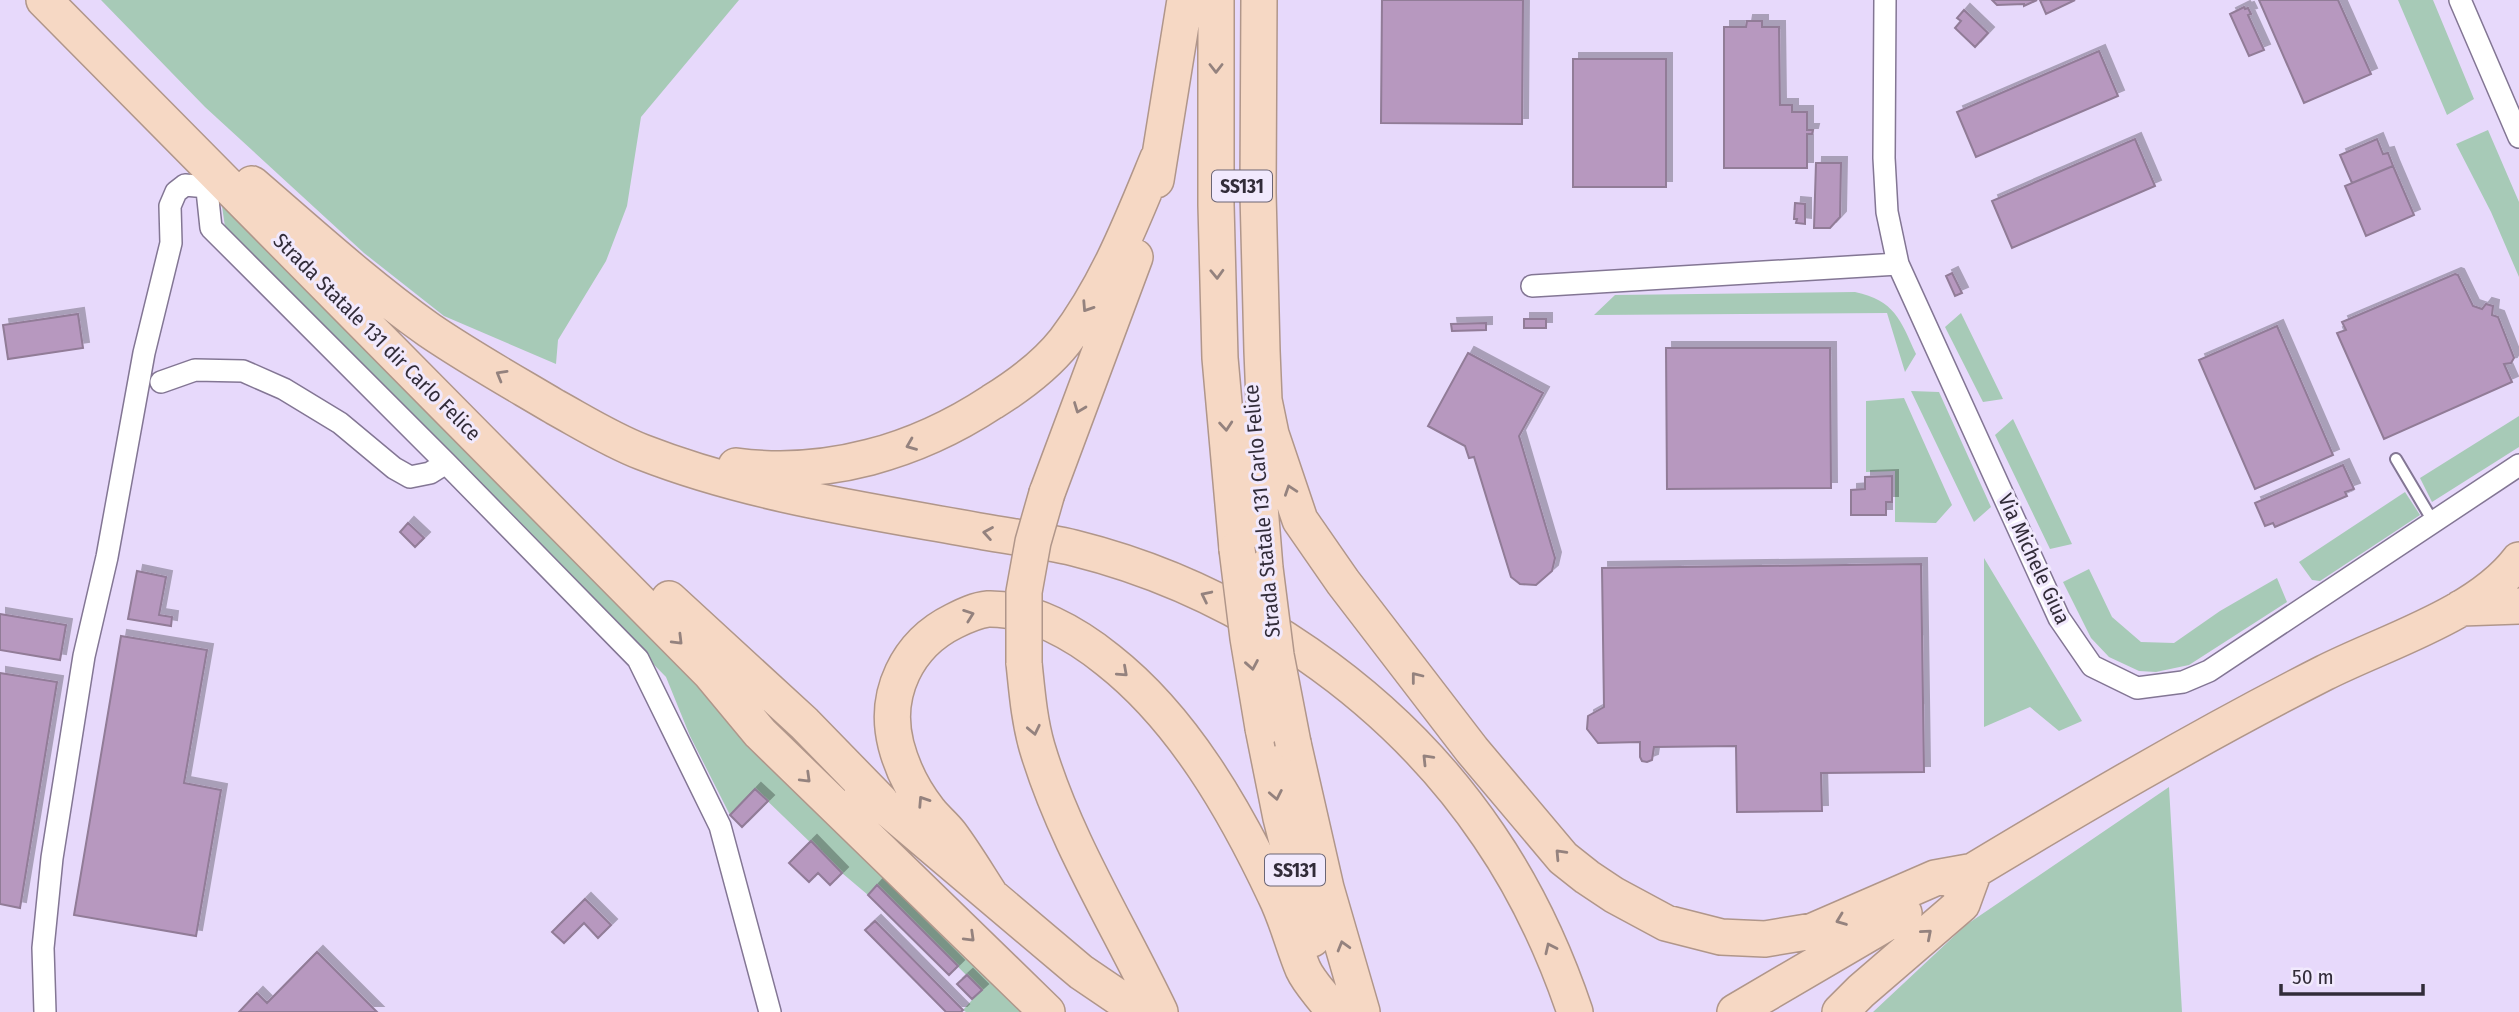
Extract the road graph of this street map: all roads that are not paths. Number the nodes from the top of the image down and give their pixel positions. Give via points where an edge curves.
1 (44, 0) edge
2 (75, 0) edge
3 (1185, 0) edge
4 (1216, 0) edge
5 (1242, 0) edge
6 (1259, 0) edge
7 (1885, 0) edge
8 (2460, 0) edge
9 (2519, 137) edge
10 (1158, 158) junction
11 (206, 174) junction
12 (252, 184) junction
13 (1898, 264) junction
14 (1532, 286) dead end
15 (161, 382) dead end
16 (560, 409) junction
17 (2396, 459) dead end
18 (446, 463) junction
19 (2519, 465) edge
20 (2434, 523) junction
21 (2519, 560) edge
22 (2519, 606) edge
23 (2461, 608) junction
24 (711, 674) junction
25 (881, 802) junction
26 (1974, 871) junction
27 (991, 896) junction
28 (1052, 947) junction
29 (1330, 1008) edge
30 (45, 1012) edge
31 (770, 1012) edge
32 (1047, 1012) edge
33 (1109, 1012) edge
34 (1140, 1012) edge
35 (1160, 1012) edge
36 (1362, 1012) edge
37 (1575, 1012) edge
38 (1735, 1012) edge
39 (1840, 1012) edge

1 - 11 highway, Strada Statale 131 dir Carlo Felice
2 - 12 highway
3 - 10 highway
4 -> 29 highway, Strada Statale 131 Carlo Felice / SS131, bridge via 1220,358 1237,549 1248,638 1281,818
36 -> 5 highway, Strada Statale 131 Carlo Felice / SS131, bridge via 1326,888 1293,743 1265,568 1242,273
26 -> 6 highway via 1935,878 1813,931 1766,939 1721,937 1666,923 1587,877 1563,858 1472,750 1300,520 1271,434 1264,400 1261,327
7 - 13 street, Via Michele Giua via 1884,158 1887,212
8 - 9 street
10 -> 16 highway via 1123,243 1064,342 1011,390 960,423 905,448 831,466 747,467 681,455
10 -> 35 highway, bridge via 1155,197 1032,542 1024,592 1024,663 1037,746 1063,820
11 - 18 street via 211,228
11 -> 24 highway, Strada Statale 131 dir Carlo Felice
11 - 30 street via 176,192 170,206 170,243 84,656 52,858 43,948
16 -> 12 highway via 431,331
12 - 25 highway via 335,275 576,515 804,723
13 - 14 street
13 - 20 street, Via Michele Giua via 2059,618 2092,666 2137,688 2183,682 2209,671
15 - 18 street via 195,370 243,371 284,389 340,423 410,477 430,473
37 -> 16 highway via 1560,970 1511,870 1489,834 1440,773 1385,716 1325,665 1260,624 1164,577 1074,548 790,496 712,477 621,443
17 - 20 lane
18 - 31 street via 638,659 720,826
19 - 20 street, Via Michele Giua
21 - 23 highway via 2508,575
22 - 23 highway
23 - 26 highway via 2198,740
24 - 25 highway
24 -> 32 highway via 760,733
25 - 27 highway
26 - 38 highway
39 -> 26 highway via 1962,904
27 - 28 highway
27 -> 29 highway via 909,779 896,745 892,717 899,677 909,658 944,626 988,609 1069,631 1154,701 1206,773 1260,863 1304,972
28 - 33 highway
28 - 34 highway

